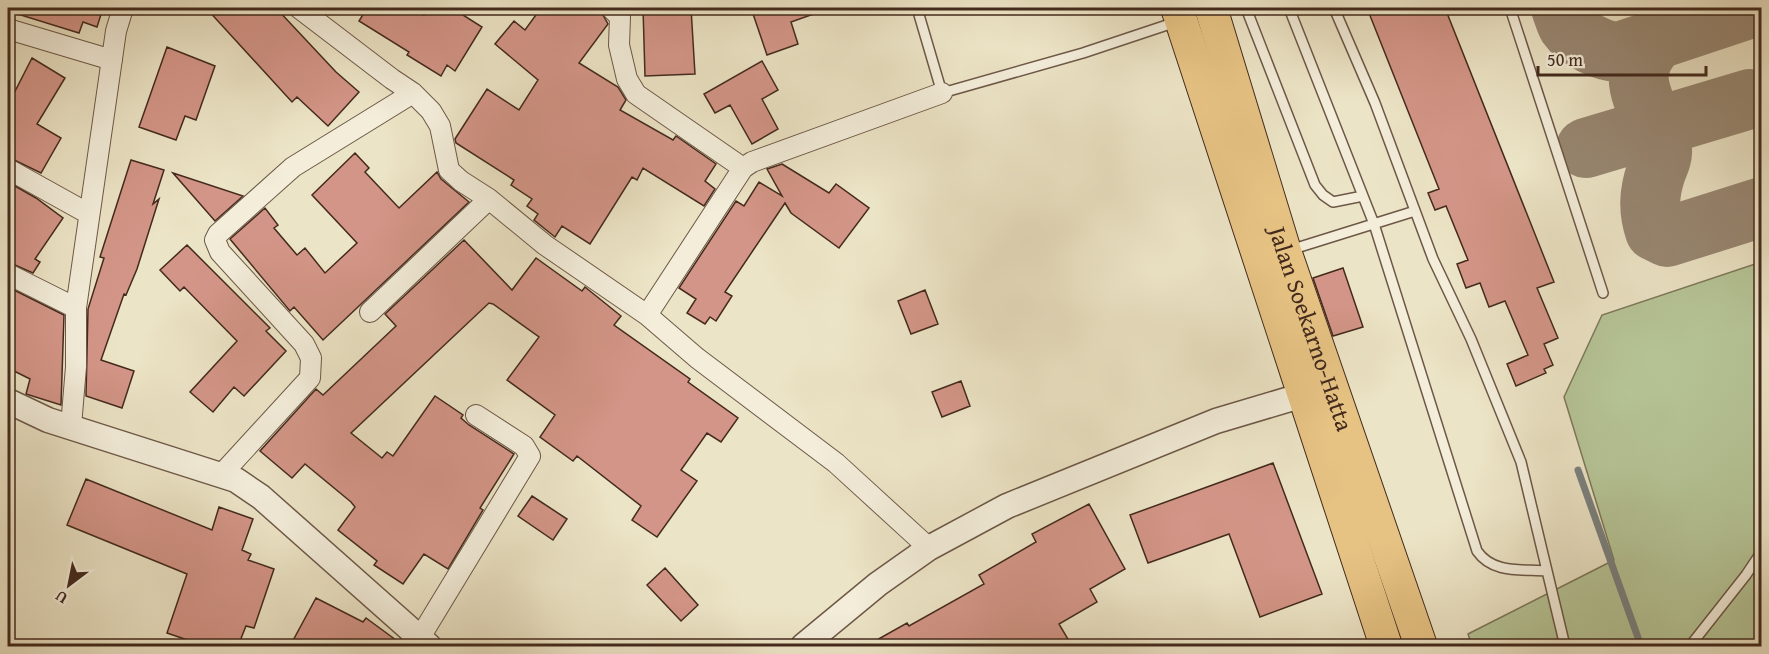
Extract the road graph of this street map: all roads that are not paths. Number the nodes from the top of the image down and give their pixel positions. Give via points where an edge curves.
1 (123, 8) edge
2 (299, 8) edge
3 (611, 8) edge
4 (917, 8) edge
5 (1211, 8) edge
6 (1246, 8) edge
7 (1289, 8) edge
8 (1335, 8) edge
9 (1510, 8) edge
10 (1179, 14) edge
11 (8, 28) edge
12 (112, 60) junction
13 (413, 93) junction
14 (942, 93) junction
15 (743, 168) junction
16 (8, 170) edge
17 (1363, 196) junction
18 (489, 199) junction
19 (1415, 211) junction
20 (89, 214) junction
21 (1374, 224) junction
22 (1272, 256) junction
23 (8, 274) edge
24 (1603, 293) dead end
25 (76, 308) junction
26 (370, 312) dead end
27 (647, 315) junction
28 (1317, 391) junction
29 (8, 401) edge
30 (476, 415) dead end
31 (70, 426) junction
32 (221, 475) junction
33 (929, 548) junction
34 (1761, 551) edge
35 (1546, 571) junction
36 (426, 644) edge
37 (803, 646) edge
38 (1386, 646) edge
39 (1420, 646) edge
40 (1565, 646) edge
41 (1690, 646) edge

1 - 12 street
2 - 13 street
3 - 15 street via 620,17 619,45 627,79 636,94
4 - 14 lane
5 - 22 highway, Jalan Soekarno-Hatta
6 - 17 lane via 1315,185 1333,202
7 - 17 lane
8 - 19 lane via 1376,103
9 - 24 lane
10 - 14 lane via 1072,57
10 - 22 highway, Jalan Soekarno-Hatta
11 - 12 street
12 - 20 street
13 - 18 street via 440,126 449,170
13 - 32 street via 293,167 218,234 215,240 220,252 304,344 312,368 310,378
14 - 15 street via 760,157
15 - 27 street
16 - 20 street
17 - 21 lane
18 - 26 street
18 - 27 street via 545,244
19 - 21 lane
19 - 35 lane via 1521,462
20 - 25 street
21 - 22 lane
21 - 35 lane via 1477,551 1495,568
22 - 28 highway, Jalan Soekarno-Hatta
23 - 25 street
25 - 31 street
27 - 33 street via 697,358 836,463
28 - 33 street via 1216,421 1007,506
28 - 38 highway, Jalan Soekarno-Hatta
28 - 39 highway, Jalan Soekarno-Hatta
29 - 31 street
30 - 36 street via 524,446 530,456
31 - 32 street
32 - 36 street via 261,497
33 - 37 street
34 - 41 lane
35 - 40 lane

